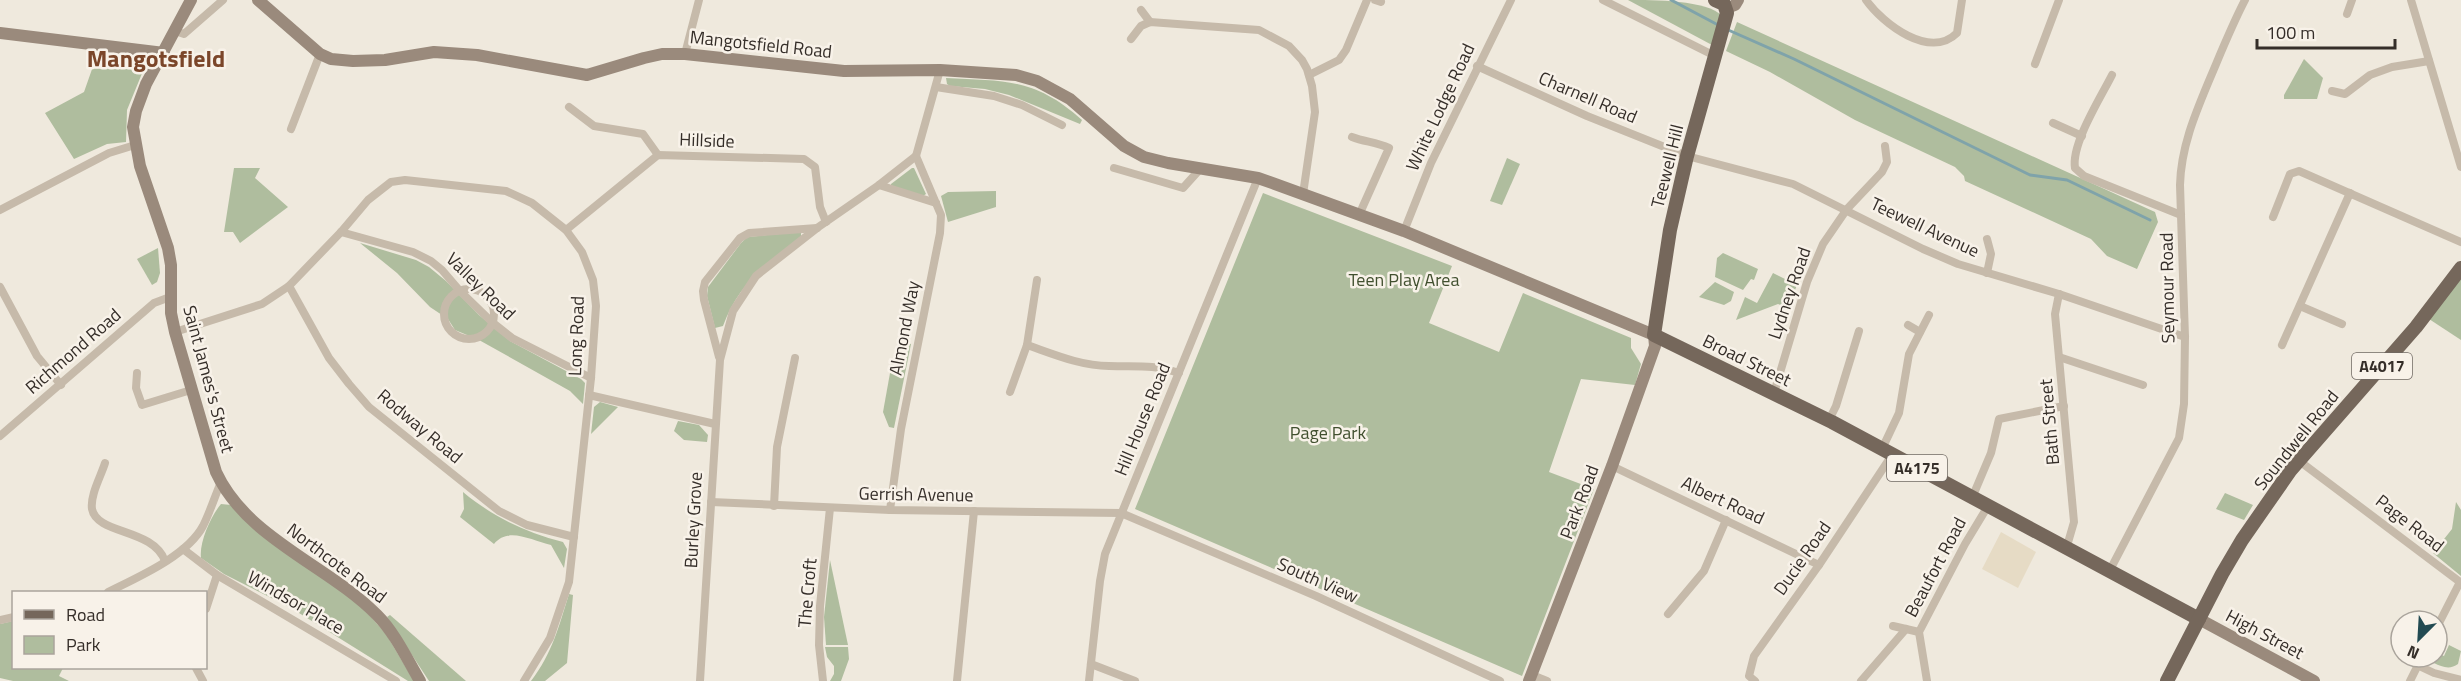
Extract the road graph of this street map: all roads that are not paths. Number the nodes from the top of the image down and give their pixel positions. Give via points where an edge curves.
1 (190, 0) edge
2 (223, 0) edge
3 (258, 0) edge
4 (699, 0) edge
5 (1367, 0) edge
6 (1511, 0) edge
7 (1604, 0) edge
8 (1866, 0) edge
9 (1962, 0) edge
10 (2059, 0) edge
11 (2245, 0) edge
12 (2352, 0) edge
13 (2411, 0) edge
14 (1727, 7) edge
15 (1141, 10) dead end
16 (2347, 14) dead end
17 (1150, 22) junction
18 (175, 32) junction
19 (0, 33) edge
20 (1131, 39) dead end
21 (1716, 51) junction
22 (164, 53) junction
23 (320, 54) junction
24 (685, 54) junction
25 (2429, 61) junction
26 (2035, 64) dead end
27 (1477, 66) junction
28 (940, 70) junction
29 (1309, 75) junction
30 (2112, 75) dead end
31 (936, 87) junction
32 (2332, 91) dead end
33 (570, 107) dead end
34 (2053, 123) dead end
35 (1062, 125) dead end
36 (291, 129) dead end
37 (2082, 136) junction
38 (1352, 137) dead end
39 (135, 145) junction
40 (1885, 146) dead end
41 (658, 155) junction
42 (916, 156) junction
43 (1687, 156) junction
44 (2461, 166) edge
45 (1114, 168) dead end
46 (1201, 168) junction
47 (1258, 178) junction
48 (879, 185) junction
49 (2350, 193) junction
50 (1304, 194) junction
51 (936, 203) junction
52 (1847, 209) junction
53 (0, 210) edge
54 (1359, 214) junction
55 (2181, 215) junction
56 (2273, 217) dead end
57 (826, 222) junction
58 (817, 228) junction
59 (566, 230) junction
60 (1404, 231) junction
61 (342, 232) junction
62 (1987, 239) dead end
63 (2461, 242) edge
64 (2461, 268) edge
65 (1987, 273) junction
66 (1037, 280) dead end
67 (289, 286) junction
68 (0, 287) edge
69 (459, 291) junction
70 (2059, 294) junction
71 (170, 297) junction
72 (2300, 306) junction
73 (1929, 315) dead end
74 (493, 323) junction
75 (2342, 324) dead end
76 (1908, 325) dead end
77 (1859, 331) dead end
78 (175, 332) junction
79 (1920, 332) junction
80 (1654, 335) junction
81 (2185, 337) junction
82 (1027, 345) junction
83 (2282, 345) dead end
84 (2060, 357) junction
85 (795, 358) dead end
86 (720, 360) junction
87 (138, 373) dead end
88 (1179, 373) junction
89 (591, 378) junction
90 (61, 385) junction
91 (2143, 385) dead end
92 (191, 390) junction
93 (1010, 392) dead end
94 (1774, 393) junction
95 (589, 394) junction
96 (2064, 406) junction
97 (1829, 420) junction
98 (715, 424) junction
99 (0, 436) edge
100 (1887, 452) junction
101 (2298, 460) junction
102 (105, 464) dead end
103 (1612, 466) junction
104 (220, 482) junction
105 (1972, 498) junction
106 (711, 502) junction
107 (774, 506) junction
108 (1988, 506) junction
109 (830, 508) junction
110 (890, 510) junction
111 (974, 511) junction
112 (1121, 513) junction
113 (1726, 520) junction
114 (574, 537) junction
115 (2067, 546) junction
116 (183, 549) junction
117 (165, 561) junction
118 (1819, 565) junction
119 (2110, 570) junction
120 (217, 575) junction
121 (110, 591) edge
122 (207, 606) edge
123 (2446, 609) edge
124 (1668, 614) dead end
125 (2199, 619) junction
126 (1893, 626) dead end
127 (1906, 629) junction
128 (1919, 632) junction
129 (1091, 664) junction
130 (2429, 669) edge
131 (1531, 678) edge
132 (2460, 678) edge
133 (396, 681) edge
134 (420, 681) edge
135 (524, 681) edge
136 (700, 681) edge
137 (823, 681) edge
138 (957, 681) edge
139 (1089, 681) edge
140 (1135, 681) edge
141 (1500, 681) edge
142 (1547, 681) edge
143 (1755, 681) edge
144 (1861, 681) edge
145 (1927, 681) edge
146 (2167, 681) edge
147 (2314, 681) edge

1 - 18 main road, Saint James's Street
2 - 18 street via 184,34
3 - 23 main road, Mangotsfield Road
4 - 24 street
5 - 29 street via 1346,51 1339,60
6 - 27 street, White Lodge Road
7 - 21 street
8 - 9 street via 1877,15 1912,38 1943,43 1957,33
10 - 26 street
11 - 55 street, Seymour Road via 2187,136 2180,173
12 - 16 street
13 - 25 street
14 - 21 main road, Teewell Hill
15 - 17 street
17 - 20 street via 1141,26
17 - 29 street via 1259,30 1289,46
18 - 22 main road, Saint James's Street
19 - 22 main road
21 - 43 main road, Teewell Hill
22 - 39 main road, Saint James's Street via 136,111
23 - 24 main road, Mangotsfield Road via 353,61 434,52 477,55 587,75 653,56
23 - 36 street
24 - 28 main road, Mangotsfield Road via 844,71
25 - 32 street via 2370,75 2345,94
25 - 44 street
27 - 43 street, Charnell Road
27 - 60 street, White Lodge Road
28 - 31 street
28 - 46 main road, Mangotsfield Road via 1016,75 1037,81 1073,101 1134,152 1168,164
29 - 50 street via 1315,112
30 - 37 street
31 - 35 street via 994,96
31 - 42 street
33 - 41 street via 594,126 643,134
34 - 37 street
37 - 55 street via 2074,160 2078,172
38 - 54 street via 1389,148
39 - 53 street via 109,153
39 - 71 main road, Saint James's Street via 168,248
40 - 52 street, Lydney Road via 1887,162 1882,172
41 - 57 street, Hillside via 804,159 814,167
41 - 59 street, Hillside
42 - 48 street, Burley Grove
42 - 51 street, Almond Way
43 - 52 street, Teewell Avenue via 1793,184
43 - 80 main road, Teewell Hill via 1670,230
45 - 46 street via 1184,188
46 - 47 main road, Mangotsfield Road
47 - 50 main road, Broad Street
47 - 88 street, Hill House Road
48 - 51 street
48 - 57 street, Burley Grove
49 - 56 street via 2299,171 2290,174
49 - 63 street
49 - 72 street
50 - 54 main road, Broad Street
51 - 110 street, Almond Way via 941,215 940,233 901,429
52 - 65 street, Teewell Avenue via 1923,249
52 - 94 street, Lydney Road via 1823,244 1807,282
54 - 60 main road, Broad Street
55 - 81 street, Seymour Road
57 - 58 street, Burley Grove
58 - 86 street, Burley Grove via 756,276 744,292 733,311
58 - 86 street, Burley Grove via 749,233 740,238 705,282 704,300
59 - 61 street, Long Road via 532,203 506,191 405,180 391,182 379,190
59 - 89 street, Long Road via 582,252 593,280 596,306
60 - 80 main road, Broad Street
61 - 67 street, Long Road
61 - 69 street, Valley Road via 413,252 442,270
62 - 65 street via 1991,254
64 - 101 main road, Soundwell Road / A4017 via 2416,327
65 - 70 street, Teewell Avenue
66 - 82 street
67 - 78 street, Long Road via 262,304
67 - 114 street, Rodway Road via 329,358 369,407 499,511 527,525
68 - 90 street via 37,356
69 - 74 street, Valley Road
69 - 74 street via 477,290 486,296 492,304
69 - 74 street via 445,309 447,326 454,334 473,339 483,335
70 - 81 street, Teewell Avenue
70 - 84 street, Bath Street via 2055,314
71 - 78 main road, Saint James's Street
71 - 90 street, Richmond Road via 154,303
72 - 75 street
72 - 83 street
73 - 79 street, Ducie Road
74 - 89 street, Valley Road via 521,343
76 - 79 street
77 - 97 street
78 - 92 main road, Saint James's Street
79 - 100 street, Ducie Road via 1909,354 1899,413
80 - 94 main road, Broad Street / A4175
80 - 103 main road, Park Road via 1655,346
81 - 119 street, Seymour Road via 2179,438
82 - 88 street via 1076,361 1108,366 1158,366
82 - 93 street
84 - 91 street
84 - 96 street, Bath Street
85 - 107 street via 777,447
86 - 98 street, Burley Grove
87 - 92 street via 136,388 142,405
88 - 112 street, Hill House Road
89 - 95 street, Long Road
90 - 99 street, Richmond Road
92 - 104 main road, Saint James's Street
94 - 97 main road, Broad Street / A4175
95 - 98 street
95 - 114 street, Long Road
96 - 105 street via 1999,419 1991,453
96 - 115 street, Bath Street via 2074,522
97 - 100 main road, Broad Street / A4175
98 - 106 street, Burley Grove
100 - 105 main road, Broad Street / A4175
100 - 118 street, Ducie Road
101 - 123 street, Page Road via 2460,582
101 - 125 main road, Soundwell Road / A4017 via 2241,543
102 - 117 street via 92,510 104,523 150,541
103 - 113 street, Albert Road
103 - 131 main road, Park Road
104 - 116 street, Saint James's Street via 204,525
104 - 134 main road, Northcote Road via 269,534 378,616
105 - 108 main road, Broad Street / A4175
106 - 107 street, Gerrish Avenue
106 - 136 street, Burley Grove
107 - 109 street, Gerrish Avenue
108 - 115 main road, Broad Street / A4175
108 - 128 street, Beaufort Road
109 - 110 street, Gerrish Avenue
109 - 137 street, The Croft via 820,606
110 - 111 street, Gerrish Avenue
111 - 112 street, Gerrish Avenue
111 - 138 street
112 - 129 street, Hill House Road via 1105,554
112 - 141 street, South View via 1316,596
113 - 118 street, Albert Road
113 - 124 street via 1704,571
114 - 135 street, Long Road via 569,582 550,638
115 - 119 main road, Broad Street / A4175
116 - 117 street, Saint James's Street
116 - 120 street, Windsor Place
117 - 121 street
118 - 143 street, Ducie Road via 1754,656 1749,676
119 - 125 main road, Broad Street / A4175
120 - 122 street
120 - 133 street, Windsor Place
125 - 146 main road, A4017
125 - 147 main road, High Street
126 - 127 street
127 - 128 street
127 - 144 street
128 - 145 street, Beaufort Road
129 - 139 street, Hill House Road
129 - 140 street
130 - 132 street
131 - 142 street

